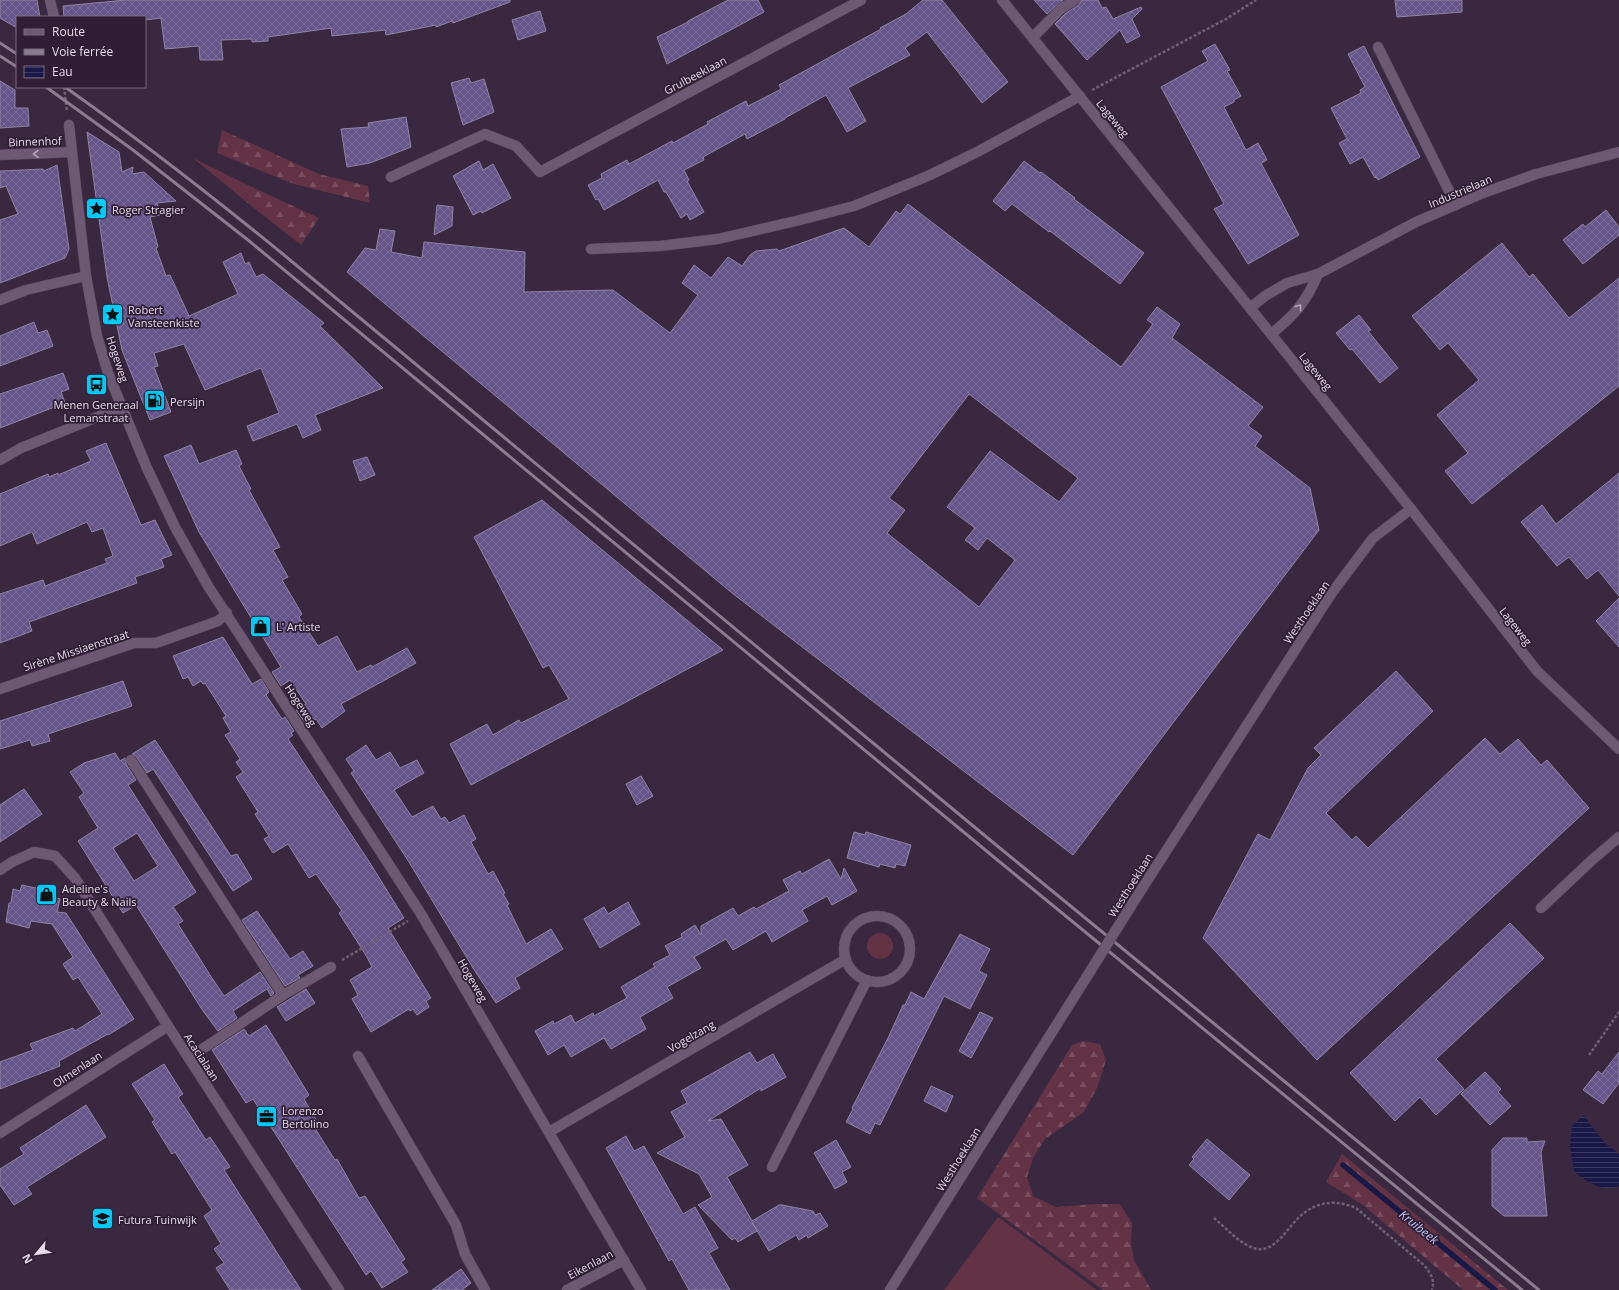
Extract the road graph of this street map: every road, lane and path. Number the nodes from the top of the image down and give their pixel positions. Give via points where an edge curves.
1 (50, 0) edge
2 (860, 0) edge
3 (1002, 0) edge
4 (1075, 0) edge
5 (1256, 0) edge
6 (54, 16) edge
7 (1033, 37) junction
8 (1378, 46) dead end
9 (64, 88) edge
10 (1080, 96) junction
11 (69, 125) joint
12 (72, 152) junction
13 (1619, 152) edge
14 (0, 155) edge
15 (391, 177) dead end
16 (1456, 205) junction
17 (591, 249) dead end
18 (1318, 274) junction
19 (86, 276) junction
20 (0, 300) edge
21 (1250, 308) junction
22 (1272, 334) junction
23 (122, 407) junction
24 (0, 460) edge
25 (1411, 508) junction
26 (226, 613) junction
27 (0, 688) edge
28 (1619, 749) edge
29 (131, 760) dead end
30 (1619, 837) edge
31 (0, 870) edge
32 (1541, 908) dead end
33 (421, 914) junction
34 (846, 960) junction
35 (331, 967) joint
36 (867, 980) junction
37 (283, 995) junction
38 (1619, 1012) edge
39 (168, 1026) junction
40 (1589, 1055) dead end
41 (358, 1056) dead end
42 (188, 1058) junction
43 (0, 1132) edge
44 (549, 1132) junction
45 (772, 1167) dead end
46 (1214, 1218) dead end
47 (624, 1260) junction
48 (339, 1290) edge
49 (485, 1290) edge
50 (567, 1290) edge
51 (641, 1290) edge
52 (890, 1290) edge
53 (1432, 1290) edge

1 - 6 street
2 - 15 street, Grulbeeklaan via 540,172 516,146 485,134
3 - 7 street, Lageweg
4 - 7 street via 1062,8
5 - 10 path via 1226,19
7 - 10 street, Lageweg
8 - 16 street
9 - 11 path
10 - 17 street via 928,176 854,206 718,239 660,246
10 - 21 street, Lageweg
11 - 12 street, Hogeweg
12 -> 14 street, Binnenhof
12 - 19 street, Hogeweg
13 - 16 street, Industrielaan via 1536,174
16 - 18 street, Industrielaan via 1416,222
18 - 21 street, Industrielaan via 1287,283
22 -> 18 street via 1302,305
19 - 20 street via 26,290
19 - 23 street, Hogeweg via 97,336
21 - 22 street, Lageweg
22 - 25 street, Lageweg
23 - 24 street via 21,448
23 - 26 street, Hogeweg via 175,527
25 - 28 street, Lageweg via 1537,671
25 - 52 street, Westhoeklaan, bridge via 1373,538 1331,594 1136,898
26 - 27 street, Sirène Missiaenstraat via 218,621 156,642 134,643
26 - 33 street, Hogeweg
29 - 37 street
30 - 32 street
31 - 39 street, Acacialaan via 34,852 55,856 75,878
33 - 35 path
33 - 44 street, Hogeweg
34 - 36 street via 852,970
34 - 36 street via 845,943 856,923 866,917 878,915 889,917 901,925 908,935 911,947 904,968 890,979 879,982
34 - 44 street, Vogelzang
35 - 37 street
36 - 45 street
37 - 42 street
38 - 40 path
39 - 42 street, Acacialaan
39 - 43 street, Olmenlaan
41 - 49 street via 456,1225 465,1254
42 - 48 street, Acacialaan
44 - 47 street, Hogeweg
46 - 53 path via 1242,1242 1252,1248 1262,1249 1277,1242 1303,1213 1313,1207 1326,1203 1349,1204 1424,1265 1432,1274
47 - 50 street, Eikenlaan
47 - 51 street, Hogeweg

